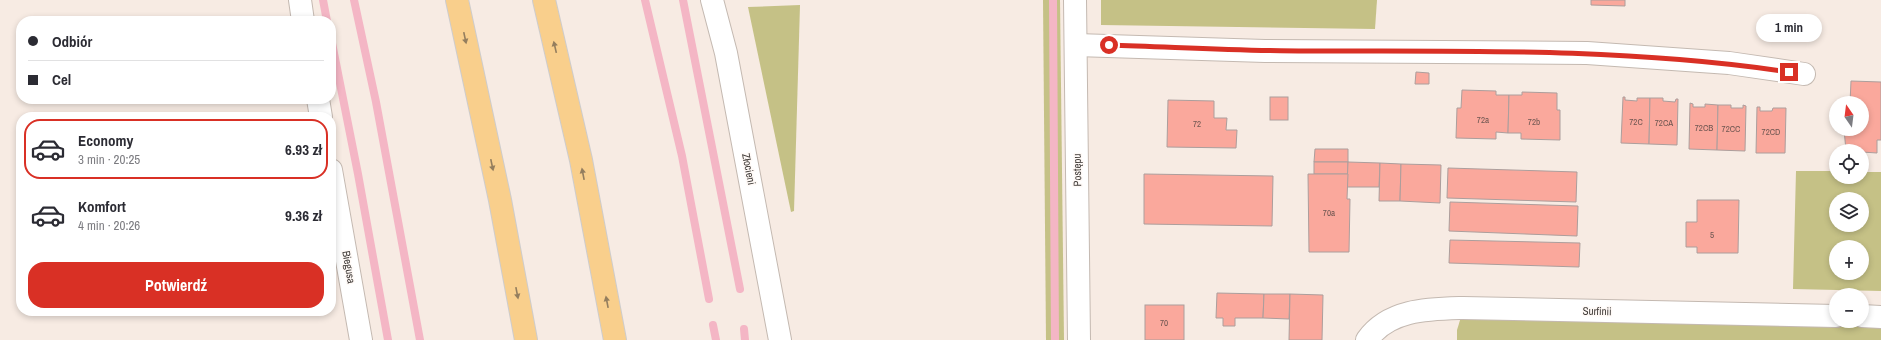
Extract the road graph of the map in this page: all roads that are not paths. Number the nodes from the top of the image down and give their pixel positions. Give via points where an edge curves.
1 (300, 0) edge
2 (456, 0) edge
3 (544, 0) edge
4 (712, 0) edge
5 (1075, 0) edge
6 (302, 16) edge
7 (1076, 44) junction
8 (1804, 74) dead end
9 (336, 198) edge
10 (1829, 316) edge
11 (1869, 316) edge
12 (1881, 316) edge
13 (361, 340) edge
14 (526, 340) edge
15 (614, 340) edge
16 (780, 340) edge
17 (1079, 340) edge
18 (1367, 340) edge

1 - 6 street
2 -> 14 highway via 500,200
15 -> 3 highway via 581,160
4 - 16 street, Złocieni via 728,60
5 - 7 street, Postępu
7 - 8 street via 1265,51 1587,53 1729,63
7 - 17 street, Postępu
9 - 13 street, Biegusa
10 - 18 street, Surfinii via 1427,309 1403,315 1383,324
11 - 12 street

